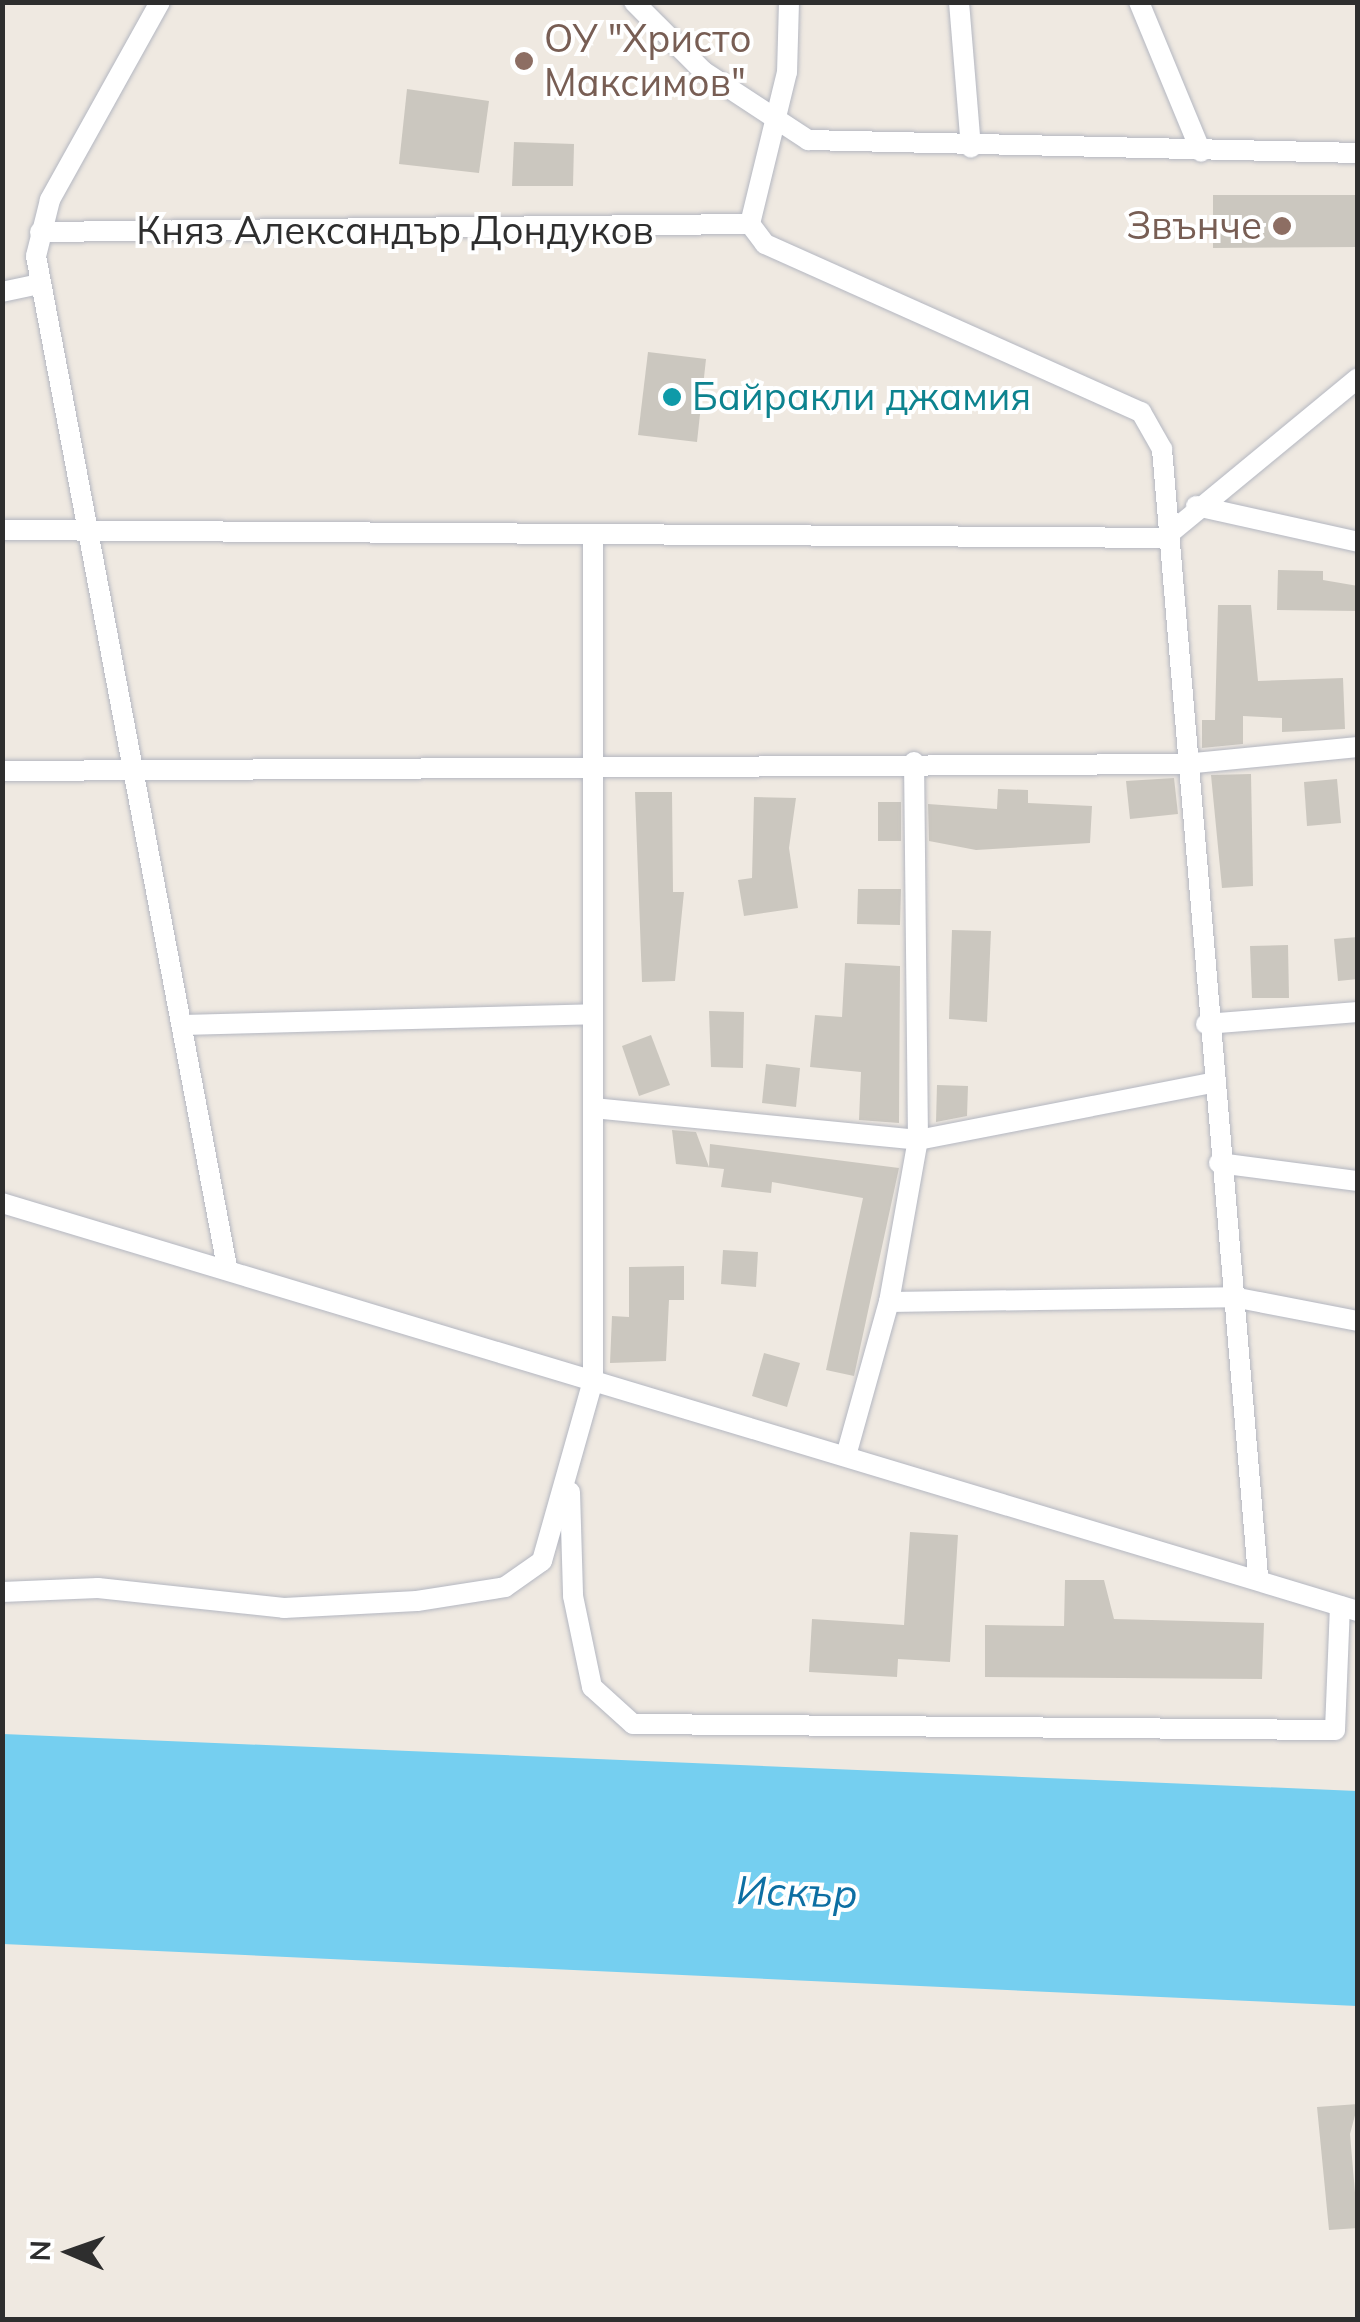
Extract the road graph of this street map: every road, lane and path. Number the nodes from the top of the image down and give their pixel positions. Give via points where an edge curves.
1 (160, 2) edge
2 (634, 2) edge
3 (789, 2) edge
4 (959, 2) edge
5 (1139, 2) edge
6 (774, 123) junction
7 (971, 148) junction
8 (1200, 152) junction
9 (1358, 153) edge
10 (750, 224) junction
11 (40, 232) junction
12 (40, 284) junction
13 (2, 292) edge
14 (1358, 378) edge
15 (1196, 506) junction
16 (94, 528) junction
17 (2, 530) edge
18 (593, 534) junction
19 (1164, 538) junction
20 (1358, 542) edge
21 (1358, 747) edge
22 (914, 762) junction
23 (593, 764) junction
24 (1184, 764) junction
25 (132, 769) junction
26 (2, 771) edge
27 (1358, 1012) edge
28 (593, 1014) junction
29 (1206, 1024) junction
30 (183, 1025) junction
31 (1212, 1083) junction
32 (593, 1108) junction
33 (918, 1140) junction
34 (1218, 1163) junction
35 (1358, 1181) edge
36 (2, 1204) edge
37 (227, 1268) junction
38 (1233, 1297) junction
39 (890, 1302) junction
40 (1358, 1322) edge
41 (593, 1381) junction
42 (847, 1452) junction
43 (570, 1478) junction
44 (1258, 1575) junction
45 (2, 1592) edge
46 (1349, 1608) edge

1 - 11 street
2 - 6 street via 703,72
3 - 6 street
4 - 7 street
5 - 8 street
6 - 7 street via 808,140
6 - 10 street
7 - 8 street
8 - 9 street
10 - 11 street, Княз Александър Дондуков
10 - 19 street via 764,244 1141,412 1162,450
11 - 12 street
12 - 13 street
12 - 16 street
14 - 15 street
15 - 19 street
15 - 20 street
16 - 17 street
16 - 18 street
16 - 25 street
18 - 19 street
18 - 23 street
19 - 24 street
21 - 24 street
22 - 23 street
22 - 24 street
22 - 33 street
23 - 25 street
23 - 28 street
24 - 29 street
25 - 26 street
25 - 30 street
27 - 29 street
28 - 30 street
28 - 32 street
29 - 31 street
30 - 37 street
31 - 33 street
31 - 34 street
32 - 33 street
32 - 41 street
33 - 39 street
34 - 35 street
34 - 38 street
36 - 37 street
37 - 41 street
38 - 39 street
38 - 40 street
38 - 44 street
39 - 42 street
41 - 42 street
41 - 43 street
42 - 44 street
43 - 45 street via 542,1561 504,1587 284,1608 98,1588
43 - 46 street via 573,1596 592,1687 633,1724 1334,1730
44 - 46 street

